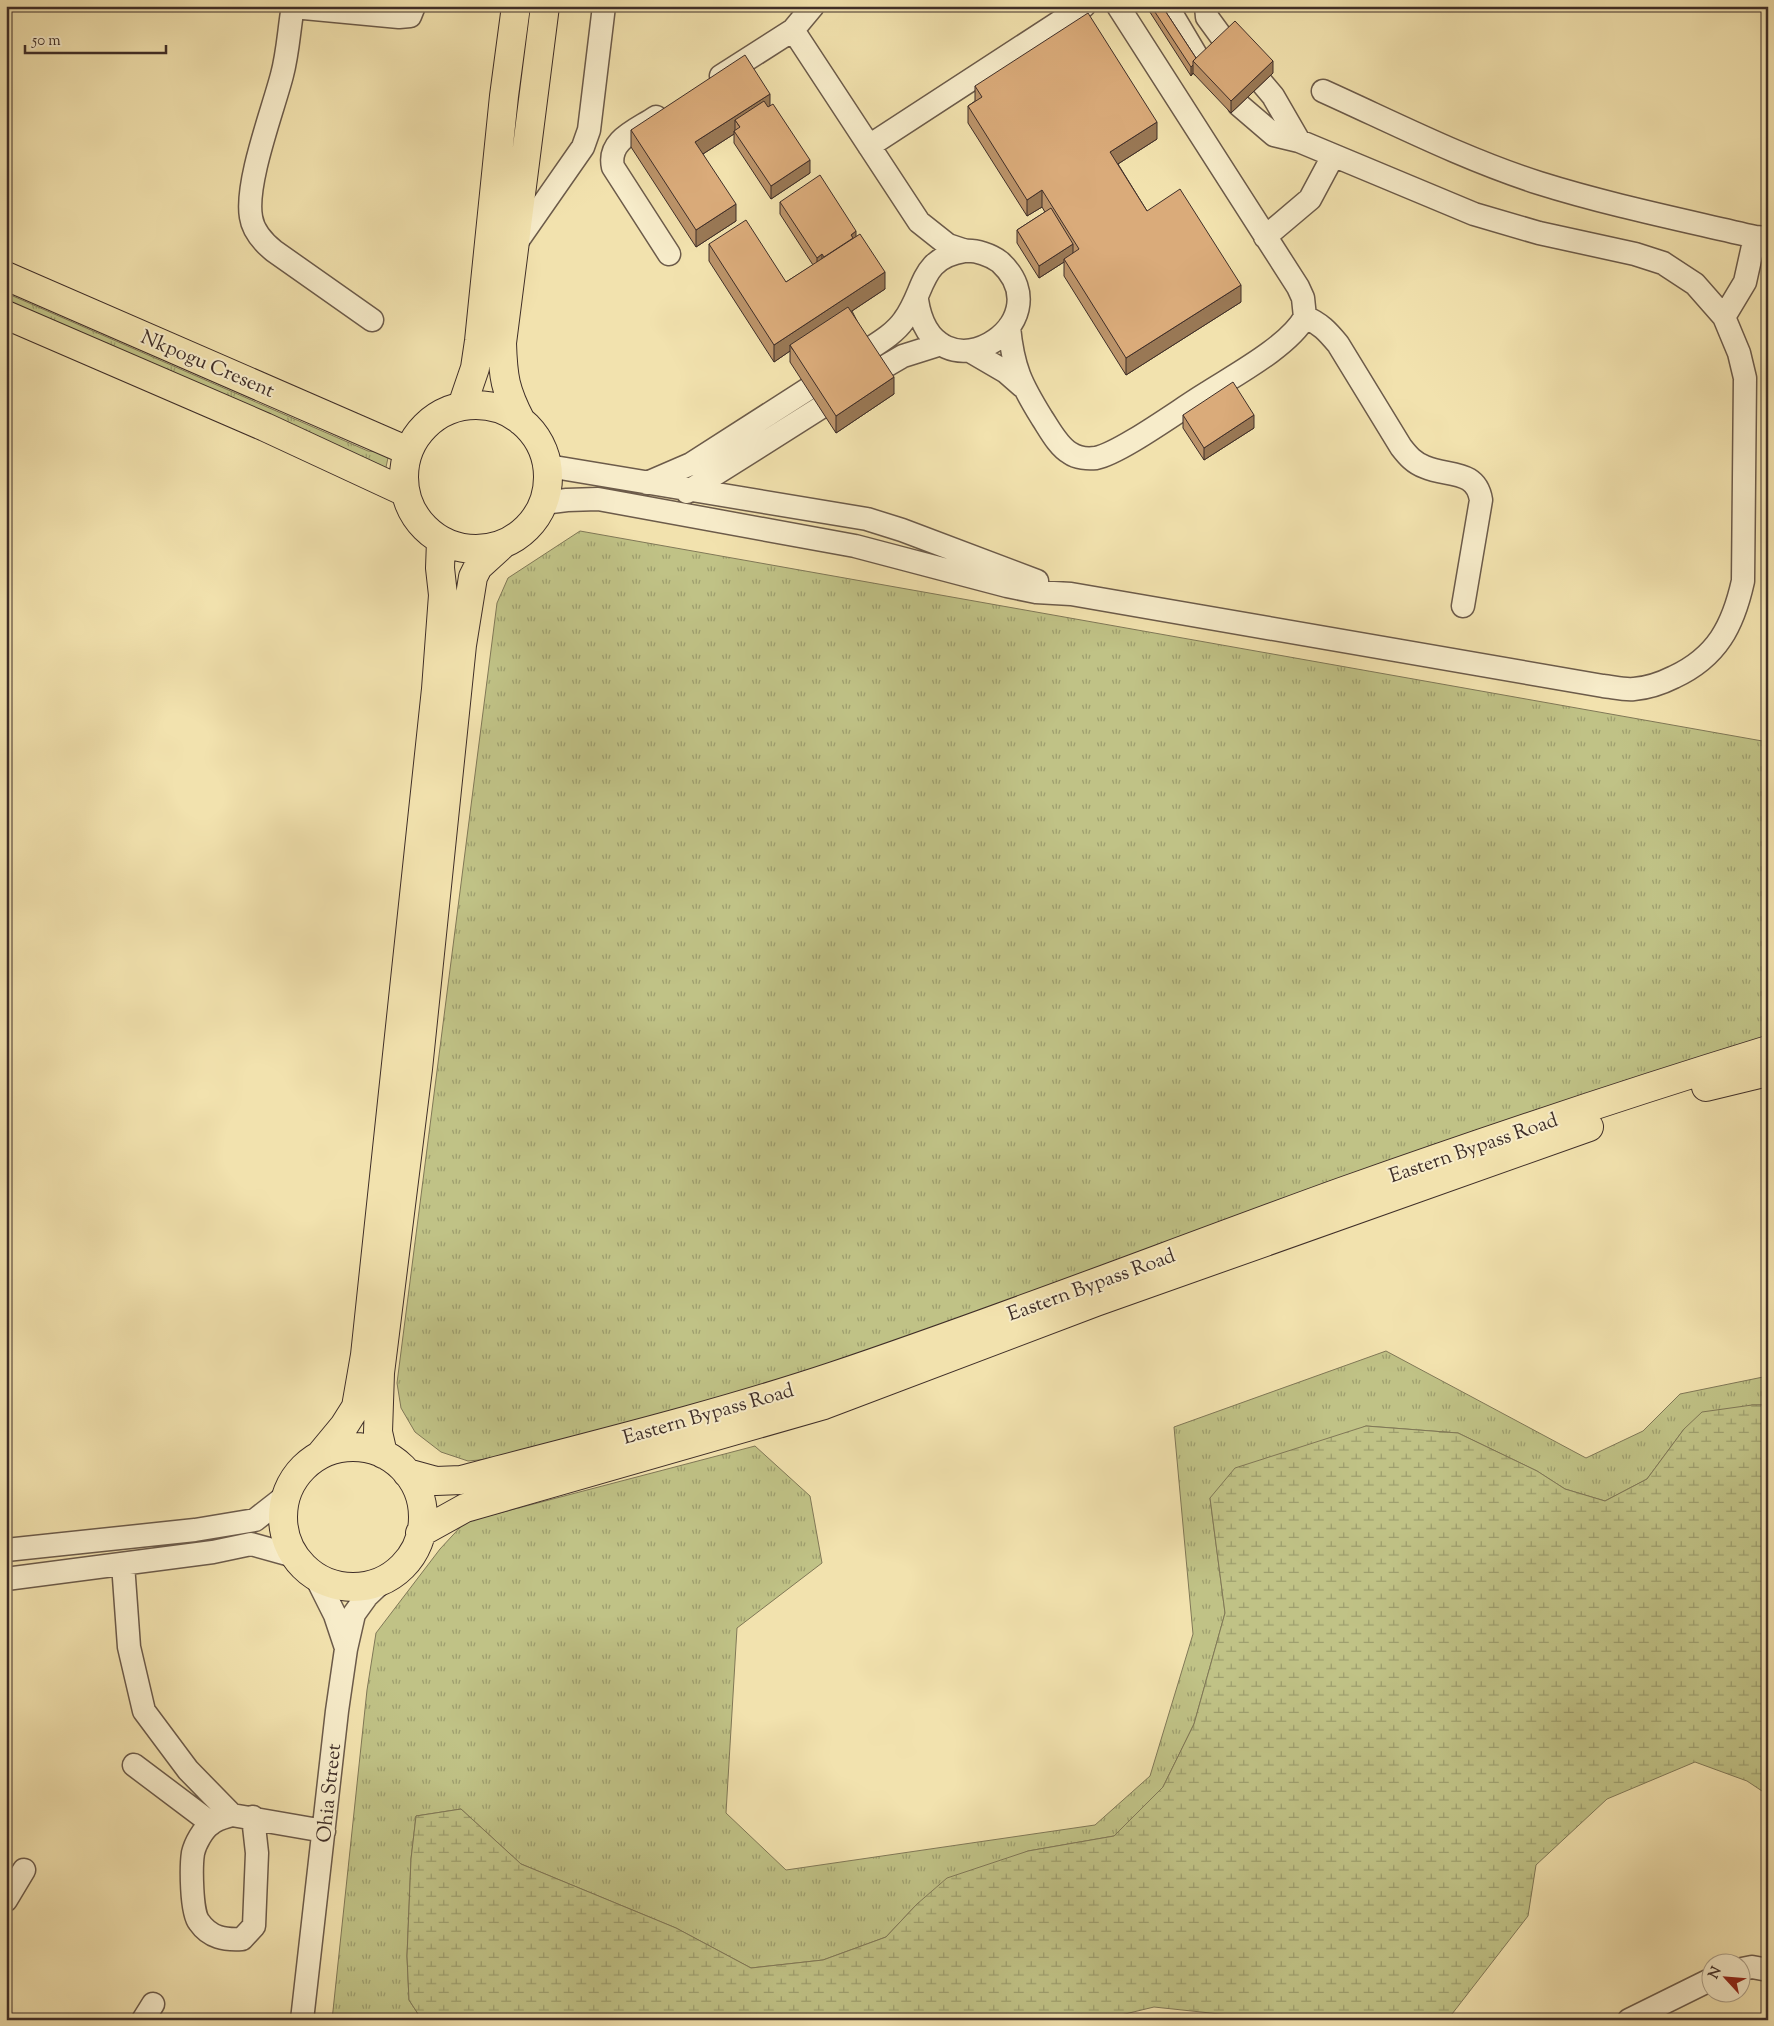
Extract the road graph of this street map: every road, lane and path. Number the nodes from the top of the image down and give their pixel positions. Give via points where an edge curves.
1 (414, 6) edge
2 (516, 6) edge
3 (546, 6) edge
4 (604, 6) edge
5 (813, 6) edge
6 (1084, 6) edge
7 (1118, 6) edge
8 (1167, 6) edge
9 (1206, 6) edge
10 (293, 7) edge
11 (793, 30) junction
12 (1226, 43) edge
13 (1202, 65) edge
14 (1262, 83) edge
15 (703, 87) edge
16 (1323, 91) dead end
17 (1239, 105) edge
18 (672, 107) edge
19 (1299, 141) junction
20 (869, 146) junction
21 (1333, 156) junction
22 (919, 222) junction
23 (1266, 236) junction
24 (1761, 238) edge
25 (514, 246) junction
26 (966, 251) junction
27 (669, 254) dead end
28 (6, 276) edge
29 (919, 292) junction
30 (6, 315) edge
31 (1305, 317) junction
32 (1724, 317) junction
33 (372, 320) dead end
34 (1009, 327) junction
35 (941, 344) junction
36 (866, 351) edge
37 (970, 351) junction
38 (878, 370) edge
39 (1022, 386) junction
40 (808, 389) edge
41 (462, 406) junction
42 (820, 408) edge
43 (521, 421) junction
44 (408, 451) junction
45 (548, 466) junction
46 (647, 483) junction
47 (692, 490) junction
48 (405, 492) junction
49 (543, 503) junction
50 (652, 509) junction
51 (441, 541) junction
52 (502, 545) junction
53 (1071, 594) junction
54 (1463, 606) dead end
55 (1768, 1050) edge
56 (1768, 1072) edge
57 (384, 1454) junction
58 (320, 1455) junction
59 (407, 1473) junction
60 (286, 1495) junction
61 (420, 1533) junction
62 (6, 1550) edge
63 (294, 1556) junction
64 (123, 1564) junction
65 (316, 1577) junction
66 (6, 1579) edge
67 (385, 1579) junction
68 (346, 1649) junction
69 (134, 1766) dead end
70 (243, 1816) junction
71 (211, 1823) junction
72 (324, 1831) junction
73 (24, 1870) dead end
74 (6, 1900) edge
75 (1752, 1967) edge
76 (1768, 1970) edge
77 (1702, 1984) edge
78 (302, 2020) edge
79 (1628, 2020) edge

1 - 10 street via 410,16
2 - 41 main road via 479,341 475,368
3 - 25 main road
4 - 25 street via 589,130 583,147
5 - 11 street
6 - 20 street
7 - 23 street
8 - 13 street
9 - 12 street via 1207,17
10 - 33 street via 282,74 254,178 251,219 264,242 274,251
11 - 15 street
11 - 20 street
14 - 19 street
16 - 24 street via 1476,160 1538,182 1586,197
17 - 19 street via 1274,135
18 - 27 street via 623,138 610,156 612,167
19 - 21 street
20 - 22 street
21 - 23 street via 1310,199
21 - 32 street via 1500,223 1663,263 1695,284
22 - 26 street via 948,245
22 - 29 street via 924,248
23 - 31 street via 1304,298
24 - 32 street via 1745,282
25 - 43 main road via 502,343 503,376
26 - 29 street via 939,259 928,270
26 - 34 street via 985,254 999,261 1010,273 1018,304
28 - 44 main road, Nkpogu Cresent
29 - 35 street via 920,317 928,332
29 - 36 street via 904,322
30 - 48 main road, Nkpogu Cresent via 265,427
31 - 39 street via 1292,335 1251,364 1137,437 1095,458 1083,458 1065,449
31 - 54 street via 1326,329 1338,344 1411,460 1434,471 1472,480 1479,489 1481,500
32 - 53 street via 1745,378 1743,581 1737,608 1708,656 1662,683 1633,690 1603,686
34 - 37 street via 991,345
34 - 39 street
35 - 37 street
35 - 38 street via 904,356
37 - 39 street via 1006,372
40 - 46 street via 690,464
41 - 43 main road via 487,406
41 - 44 main road via 436,417 424,427
42 - 47 street
43 - 45 main road via 539,442
44 - 48 main road
45 - 46 street
45 - 49 main road
46 - 47 street
47 - 50 street
47 - 53 street via 867,519
48 - 51 main road via 418,521
49 - 50 street via 598,500
49 - 52 main road via 525,530
50 - 53 street via 855,546 1026,590
51 - 52 main road via 471,550
51 - 58 main road via 443,595 436,689 364,1355 356,1407
52 - 57 main road via 478,567 473,577 462,645 419,1059 380,1373 378,1432
55 - 59 main road, Eastern Bypass Road via 1463,1150 963,1331 711,1414 461,1480 436,1481
56 - 61 main road, Eastern Bypass Road via 1707,1087 1560,1137 1096,1302 824,1405 465,1508
57 - 58 main road via 352,1447
57 - 59 main road
58 - 60 main road via 303,1468
59 - 61 main road via 420,1497
60 - 62 street via 255,1520 195,1530
60 - 63 main road via 283,1526
61 - 67 main road via 408,1558
63 - 64 street via 251,1544
63 - 65 main road
64 - 66 street
64 - 70 street via 129,1648 144,1711 188,1770
65 - 67 main road via 335,1585 355,1587
65 - 68 street via 335,1615
67 - 68 street, Ohia Street via 354,1614
68 - 72 street, Ohia Street
69 - 71 street
70 - 71 street
70 - 71 street via 257,1853 254,1926 242,1939 224,1940 206,1931 197,1920 192,1881 193,1853
70 - 72 street
72 - 78 street, Ohia Street
73 - 74 street
75 - 76 street
77 - 79 street

